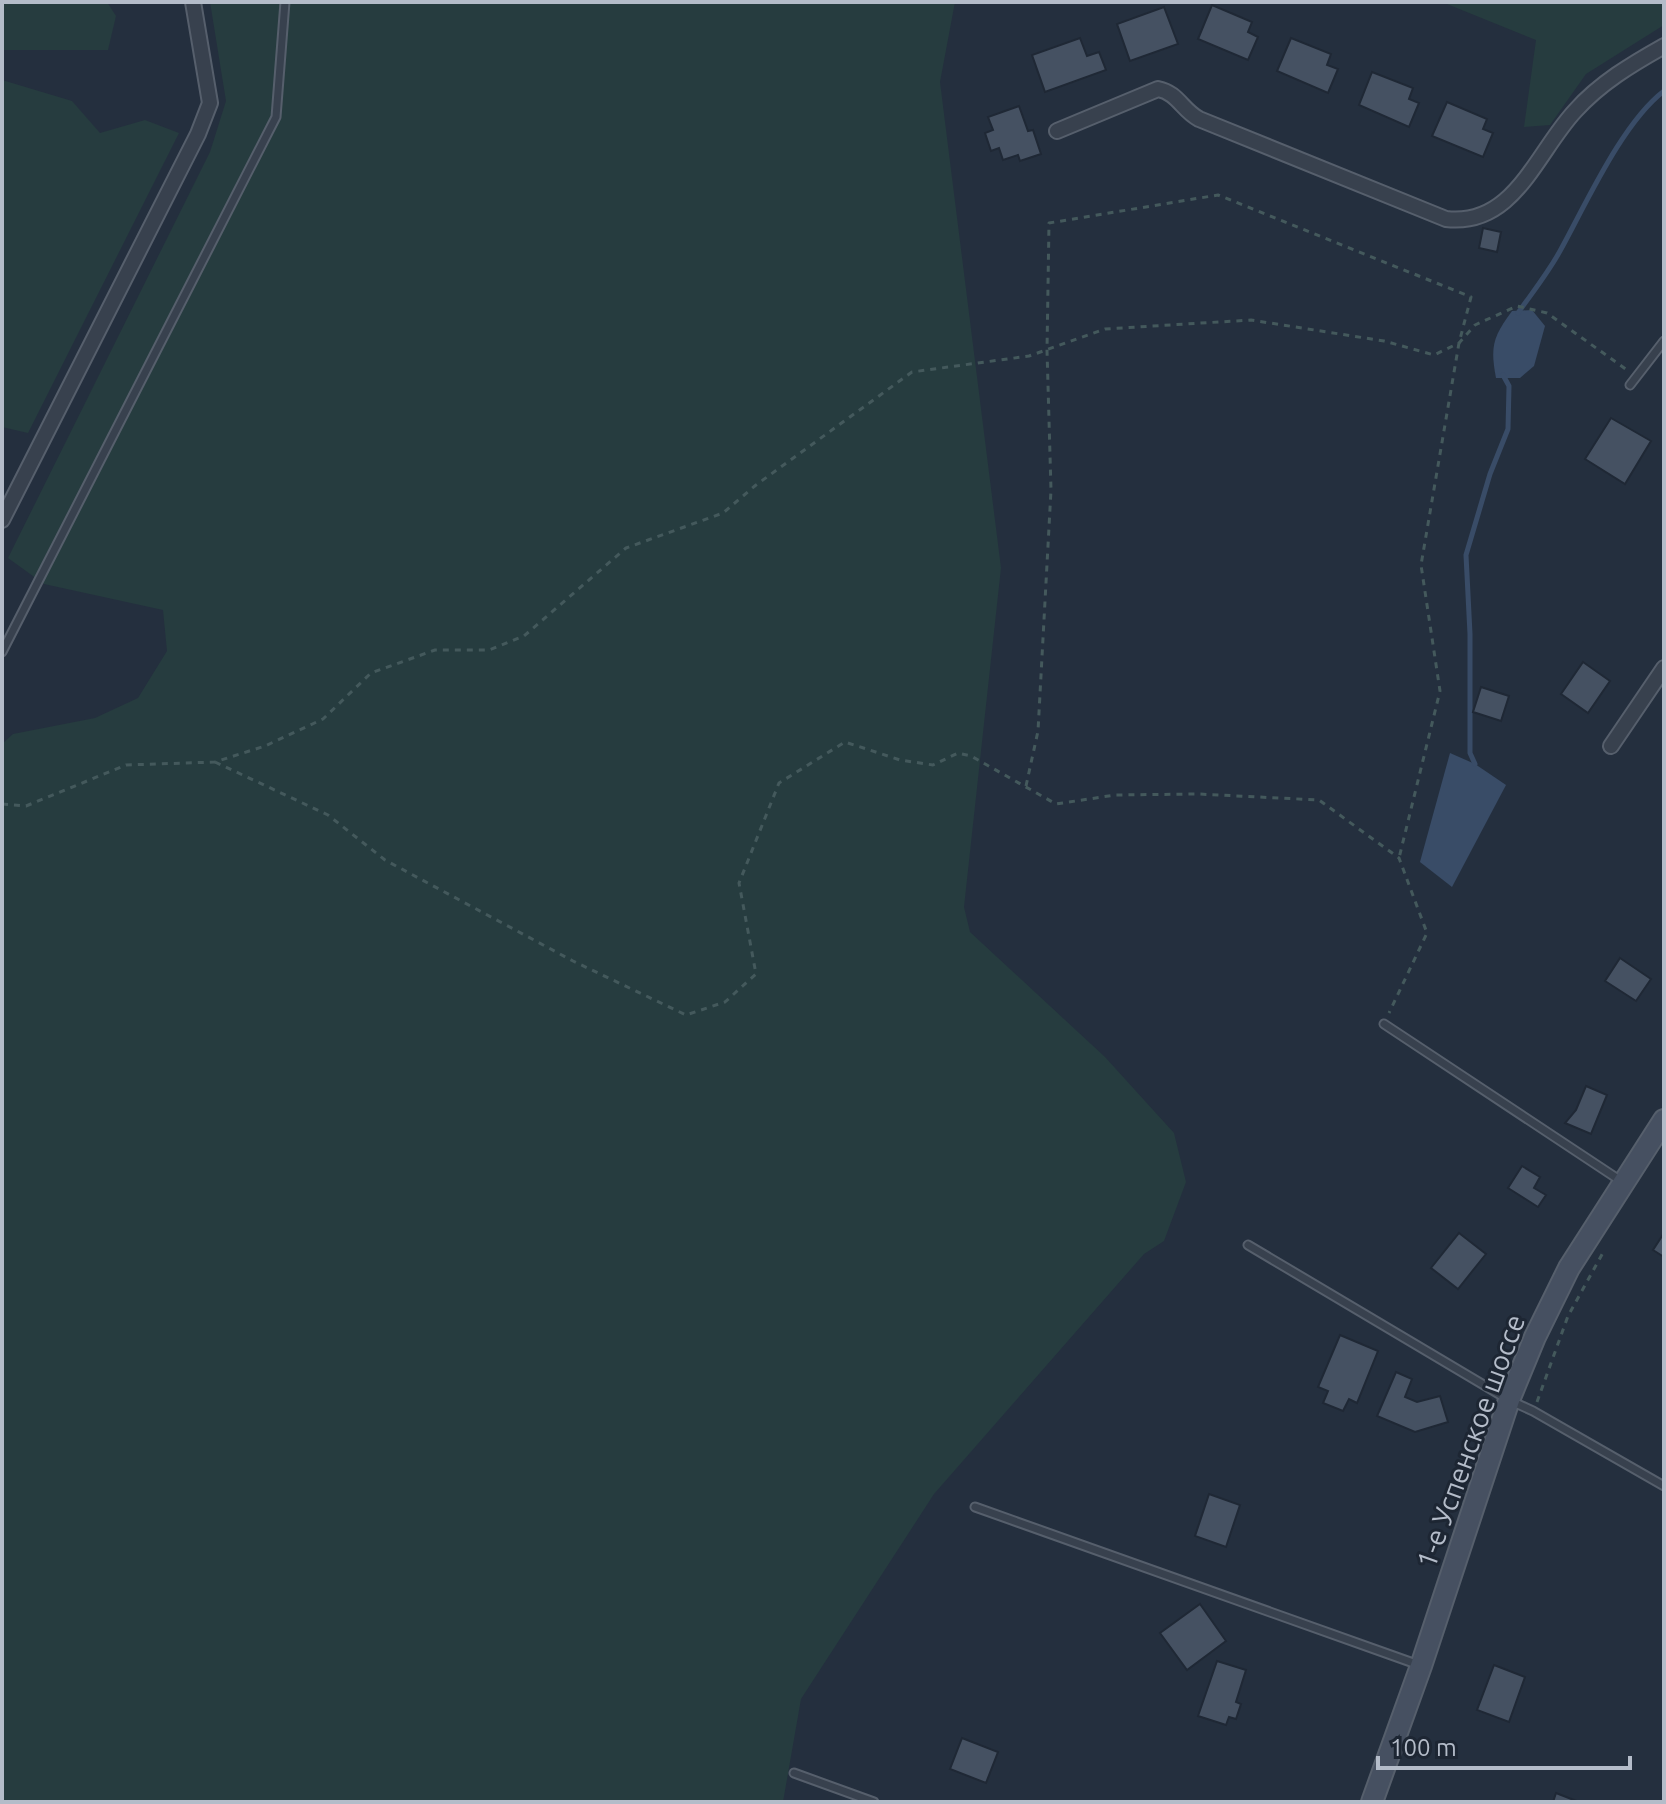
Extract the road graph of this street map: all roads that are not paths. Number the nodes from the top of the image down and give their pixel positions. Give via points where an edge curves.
1 (193, 2) edge
2 (285, 2) edge
3 (1664, 46) edge
4 (1057, 131) dead end
5 (1664, 341) edge
6 (1630, 385) dead end
7 (2, 520) edge
8 (2, 652) edge
9 (1664, 668) edge
10 (1611, 746) dead end
11 (1384, 1024) road end
12 (1664, 1120) edge
13 (1623, 1182) junction
14 (1248, 1245) dead end
15 (1509, 1400) junction
16 (1664, 1486) edge
17 (975, 1507) dead end
18 (1421, 1666) junction
19 (794, 1773) dead end
20 (874, 1802) edge
21 (1372, 1802) edge

1 - 7 street via 210,103
2 - 8 lane via 276,117
3 - 4 street via 1619,71 1575,111 1515,192 1496,209 1466,222 1446,219 1199,119 1168,91 1158,89
5 - 6 lane
9 - 10 street
11 - 13 lane
12 - 13 main road, 1-е Успенское шоссе
13 - 15 main road, 1-е Успенское шоссе via 1556,1292
14 - 15 lane
15 - 16 lane
15 - 18 main road, 1-е Успенское шоссе
17 - 18 lane
18 - 21 main road, 1-е Успенское шоссе
19 - 20 lane

